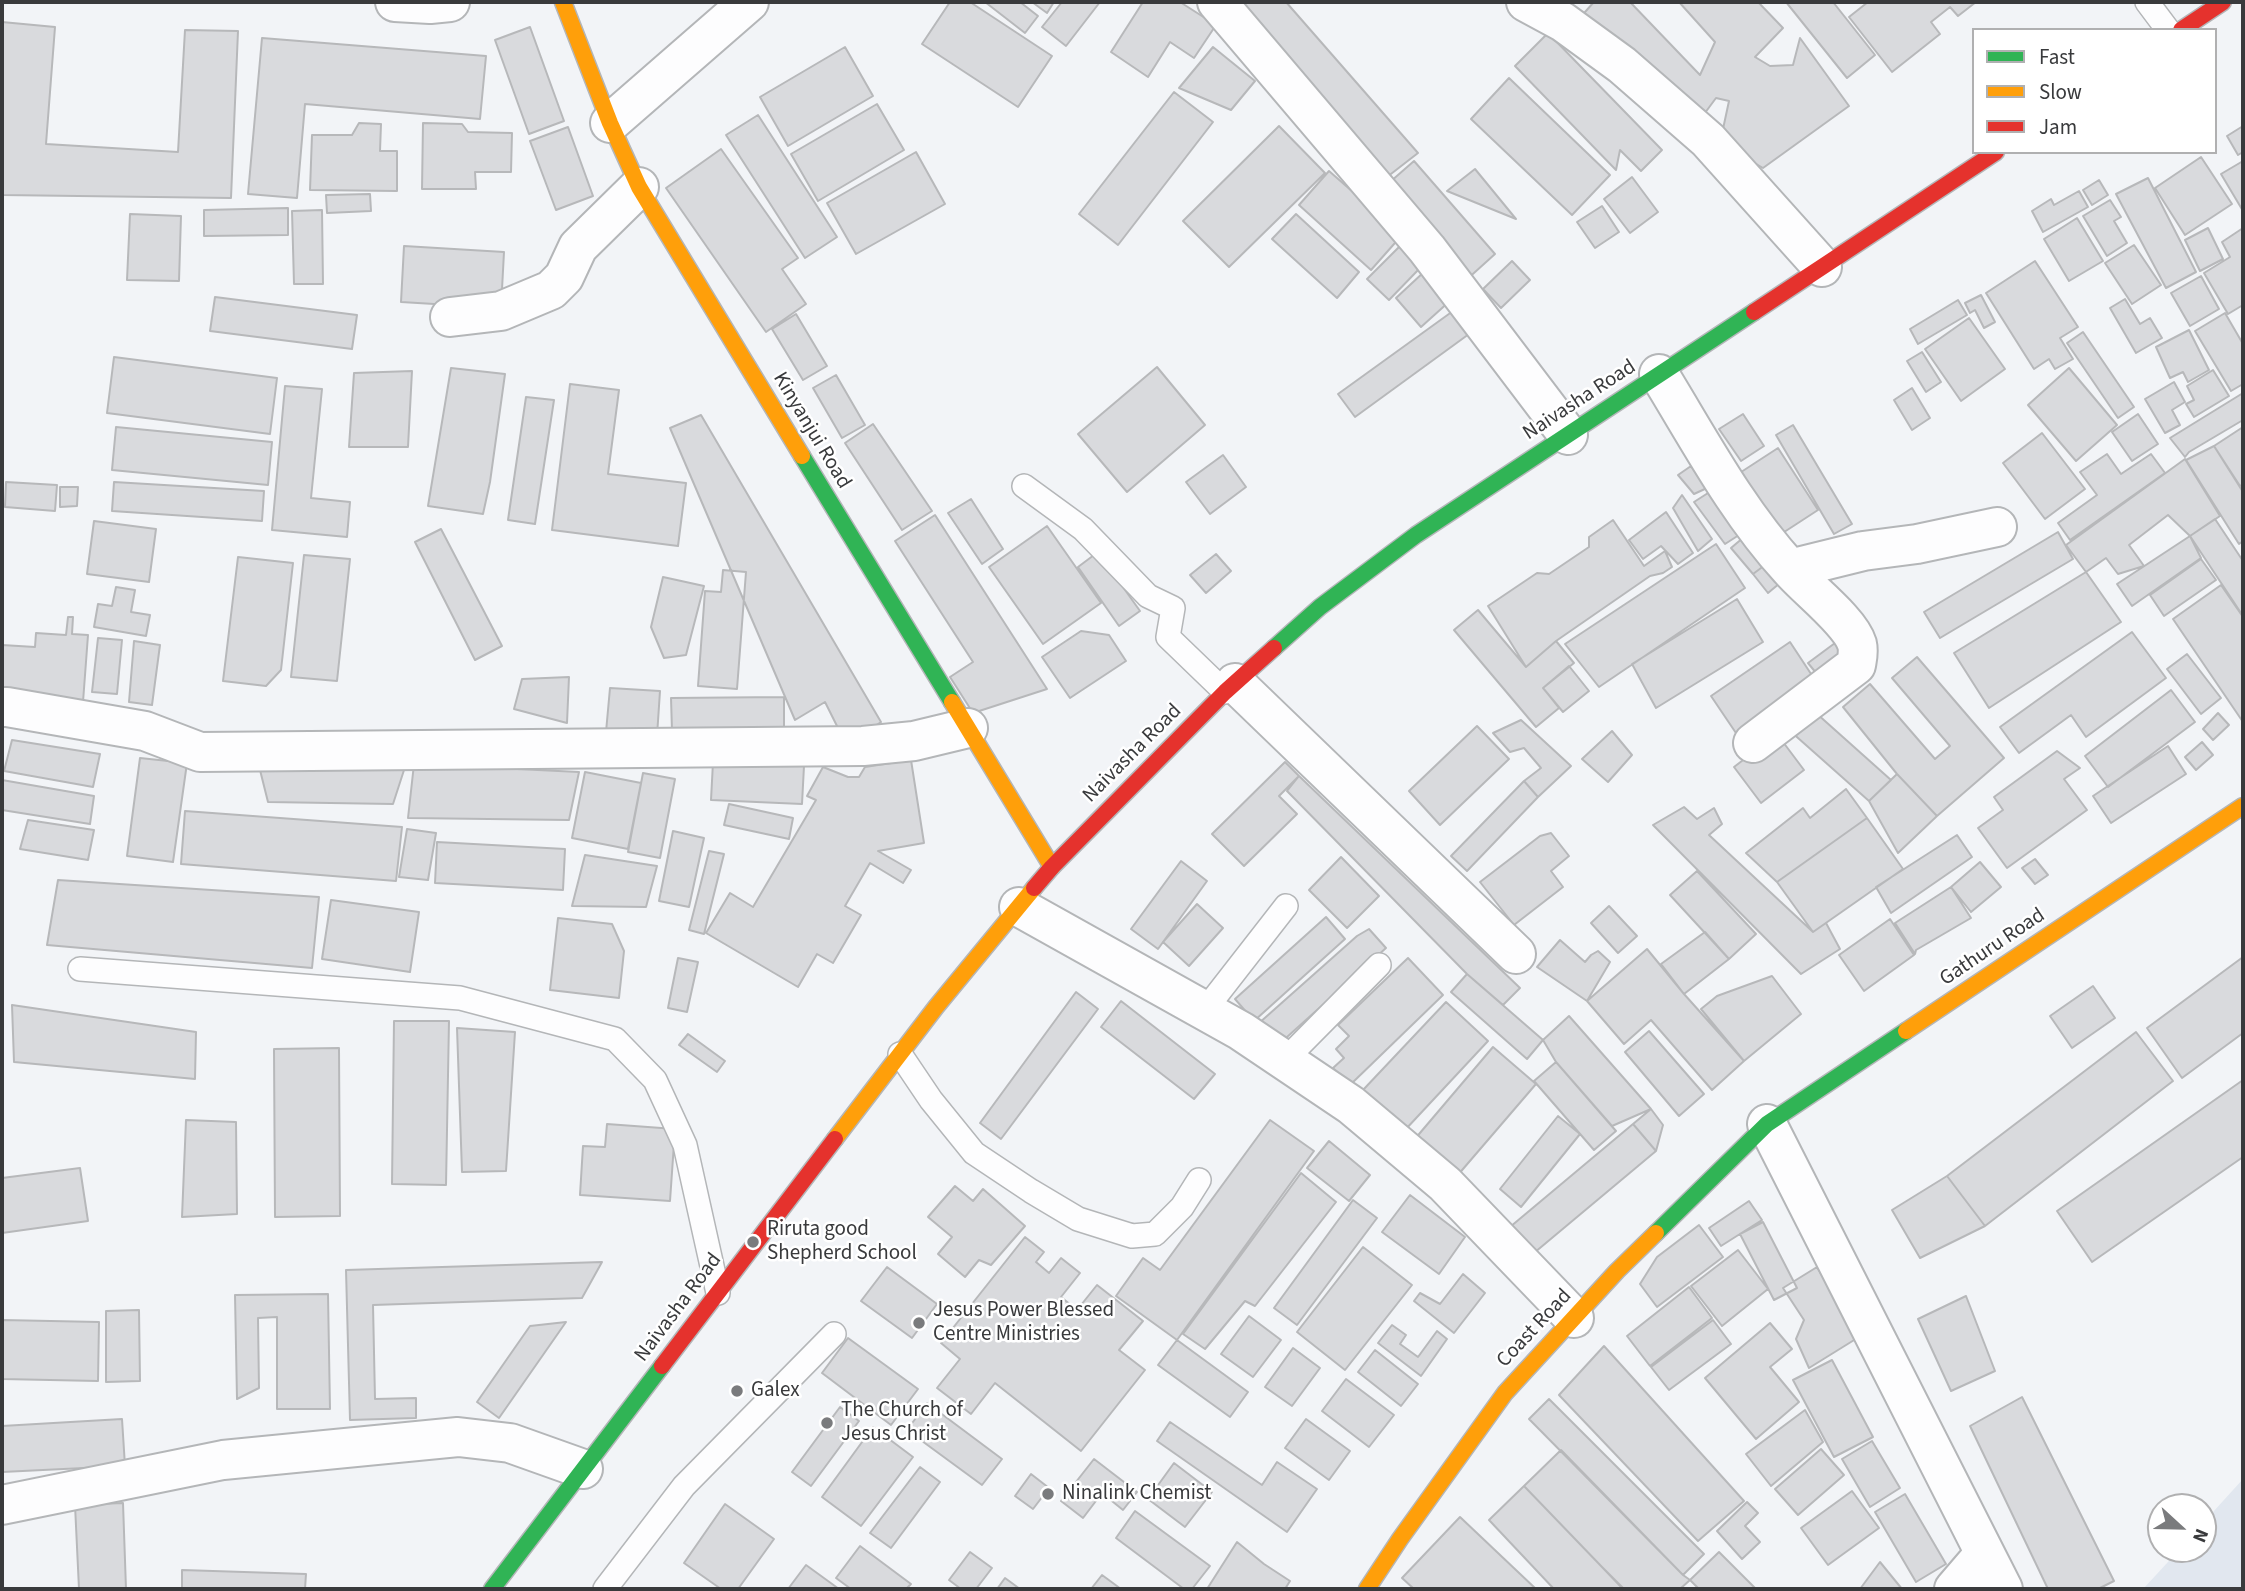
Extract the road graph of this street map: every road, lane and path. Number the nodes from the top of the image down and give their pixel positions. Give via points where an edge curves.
1 (395, 2) edge
2 (450, 2) edge
3 (563, 2) edge
4 (749, 2) edge
5 (1217, 2) edge
6 (1526, 2) edge
7 (2147, 2) edge
8 (2223, 2) edge
9 (2166, 28) edge
10 (2184, 28) edge
11 (610, 123) junction
12 (1993, 154) edge
13 (639, 187) junction
14 (1822, 267) junction
15 (450, 317) dead end
16 (1659, 374) junction
17 (1568, 435) junction
18 (1024, 486) dead end
19 (1997, 527) dead end
20 (1790, 569) junction
21 (1230, 688) junction
22 (2, 707) edge
23 (968, 728) junction
24 (1753, 743) dead end
25 (2243, 806) edge
26 (1052, 867) junction
27 (1286, 906) dead end
28 (1019, 907) junction
29 (1516, 954) dead end
30 (1379, 965) dead end
31 (80, 969) dead end
32 (1205, 1010) junction
33 (900, 1054) junction
34 (1286, 1060) junction
35 (1767, 1125) junction
36 (1199, 1180) dead end
37 (718, 1293) junction
38 (1574, 1318) junction
39 (834, 1334) dead end
40 (583, 1469) junction
41 (2, 1505) edge
42 (1984, 1554) junction
43 (492, 1589) edge
44 (605, 1589) edge
45 (1367, 1589) edge
46 (1954, 1589) edge
47 (2003, 1589) edge

1 - 2 street
3 - 11 main road, Kinyanjui Road
4 - 11 street
5 - 17 street via 1427,249
6 - 14 street via 1563,22 1622,65 1708,140
7 - 9 lane
8 - 10 main road
11 - 13 main road, Kinyanjui Road
12 - 14 main road, Naivasha Road
13 - 15 street via 578,247 564,277 551,290 501,311
13 - 23 main road, Kinyanjui Road
14 - 16 main road, Naivasha Road
16 - 17 main road, Naivasha Road
16 - 20 street via 1754,527
17 - 21 main road, Naivasha Road via 1362,575
18 - 21 lane via 1083,529 1148,596 1173,608 1168,637
19 - 20 street
20 - 24 street via 1848,627 1857,644 1856,666
21 - 26 main road, Naivasha Road
21 - 29 street
22 - 23 street via 145,731 201,752 863,746 914,741
23 - 26 main road, Kinyanjui Road
25 - 35 main road, Gathuru Road
26 - 28 main road, Naivasha Road
27 - 32 lane
28 - 32 street
28 - 33 main road, Naivasha Road
30 - 34 lane
31 - 37 lane via 460,998 615,1039 655,1080 685,1145
32 - 34 street
33 - 36 lane via 974,1153 1078,1219 1132,1236 1155,1234 1182,1207
33 - 37 main road, Naivasha Road
34 - 38 street via 1351,1105 1445,1184
35 - 38 main road, Coast Road
35 - 42 street
37 - 40 main road, Naivasha Road
38 - 45 main road, Coast Road via 1505,1393
39 - 44 lane via 684,1486
40 - 41 street via 510,1443 458,1437 223,1460
40 - 43 main road, Naivasha Road
42 - 46 street
42 - 47 street

